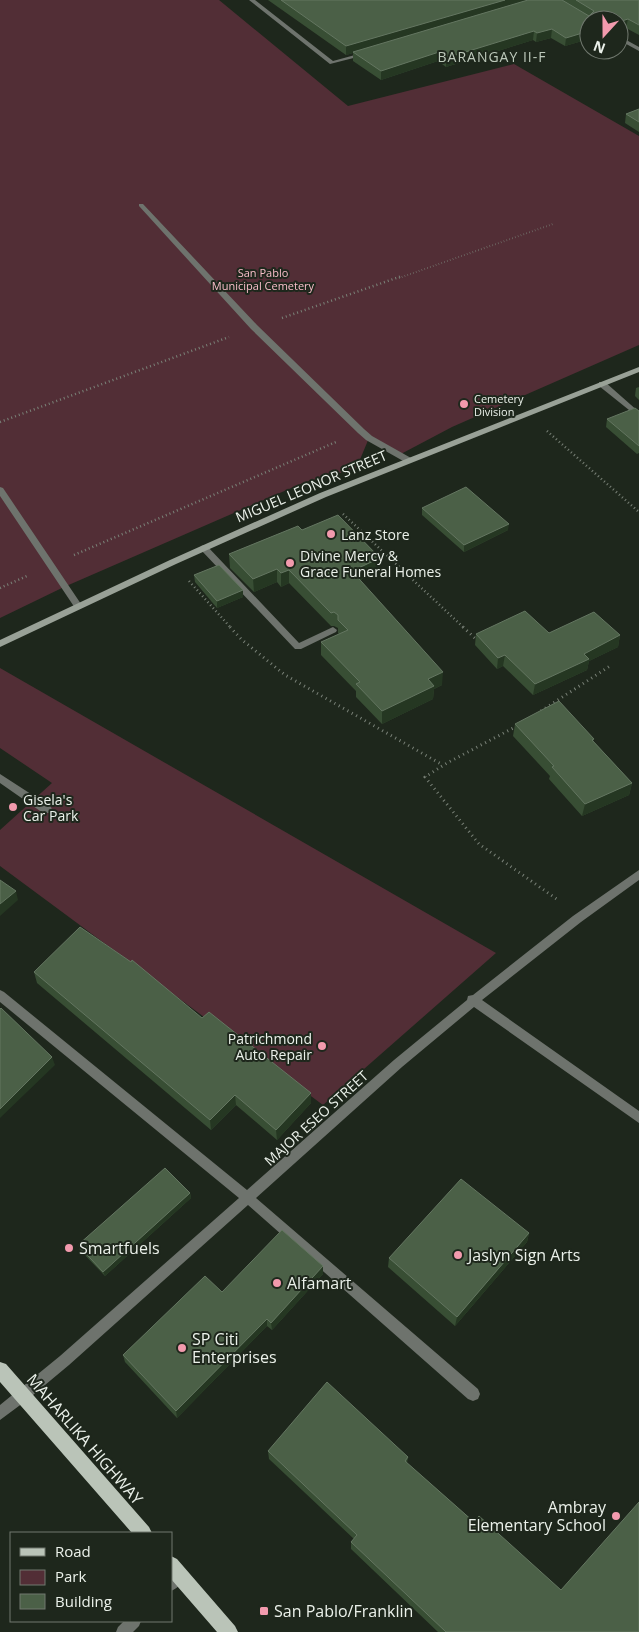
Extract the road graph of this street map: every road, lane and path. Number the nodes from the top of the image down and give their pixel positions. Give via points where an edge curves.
1 (252, 0) edge
2 (371, 52) edge
3 (141, 205) dead end
4 (639, 368) edge
5 (602, 384) junction
6 (527, 414) junction
7 (639, 416) edge
8 (361, 431) junction
9 (408, 460) junction
10 (0, 490) edge
11 (323, 494) junction
12 (639, 512) edge
13 (204, 548) junction
14 (50, 565) junction
15 (0, 588) edge
16 (78, 606) junction
17 (333, 630) edge
18 (485, 638) edge
19 (0, 644) edge
20 (610, 666) dead end
21 (537, 713) edge
22 (521, 724) edge
23 (0, 778) edge
24 (47, 810) dead end
25 (639, 874) edge
26 (580, 915) junction
27 (0, 995) edge
28 (472, 999) junction
29 (639, 1118) edge
30 (248, 1198) junction
31 (0, 1370) edge
32 (473, 1394) dead end
33 (22, 1396) junction
34 (0, 1413) edge
35 (142, 1532) edge
36 (174, 1574) edge
37 (133, 1622) edge
38 (122, 1632) edge
39 (229, 1632) edge

1 - 2 street via 332,63
3 - 8 street via 254,327
4 - 5 street, MIGUEL LEONOR STREET
5 - 6 street, MIGUEL LEONOR STREET
5 - 7 street
6 - 9 street, MIGUEL LEONOR STREET
6 - 12 path
8 - 9 street
8 - 14 path
9 - 11 street, MIGUEL LEONOR STREET
10 - 14 street
11 - 13 street, MIGUEL LEONOR STREET
11 - 18 path via 477,642
13 - 16 street, MIGUEL LEONOR STREET
13 - 17 street via 298,647
14 - 15 path
14 - 16 street
16 - 19 street, MIGUEL LEONOR STREET
20 - 21 path
22 - 26 path via 497,739 441,764 425,777 479,844
23 - 24 street
25 - 26 street, MAJOR ESEO STREET
26 - 28 street, MAJOR ESEO STREET
27 - 30 street
28 - 29 street
28 - 30 street, MAJOR ESEO STREET
30 - 32 street
30 - 33 street, MAJOR ESEO STREET
31 - 33 main road, MAHARLIKA HIGHWAY
33 - 34 street, MAJOR ESEO STREET
33 - 35 main road, MAHARLIKA HIGHWAY
36 - 39 main road
37 - 38 street

